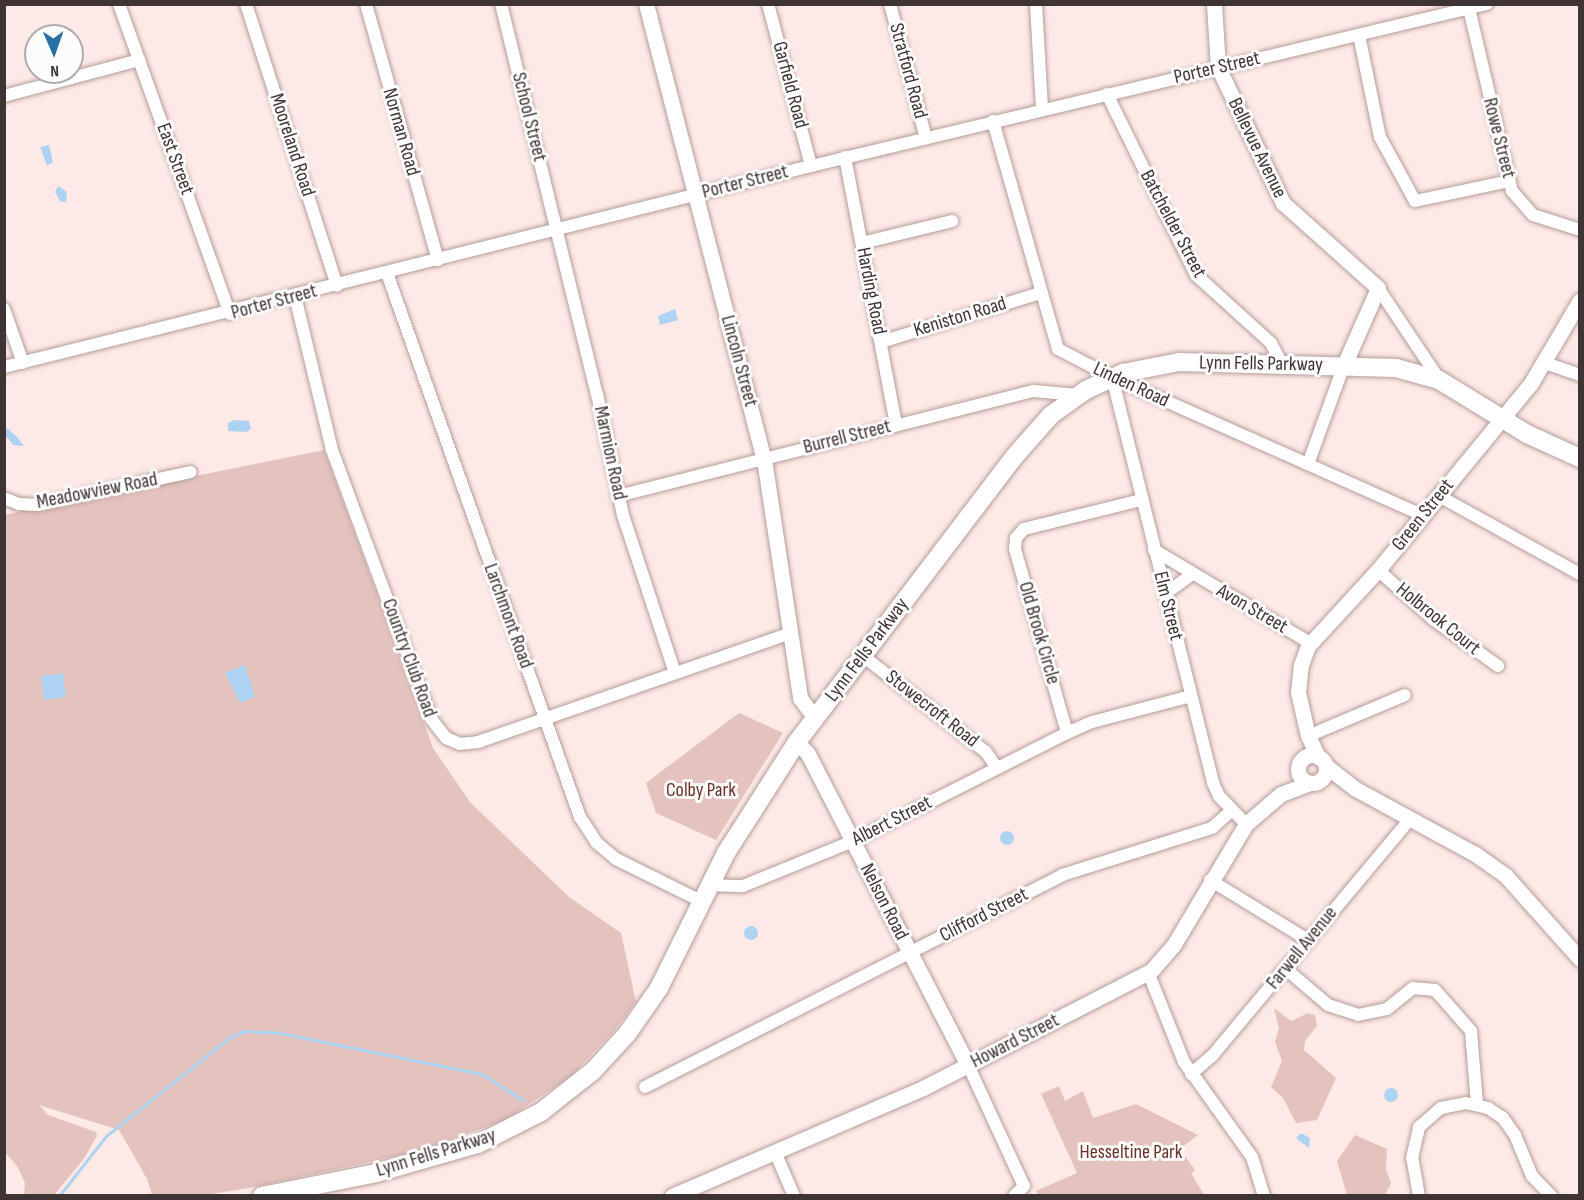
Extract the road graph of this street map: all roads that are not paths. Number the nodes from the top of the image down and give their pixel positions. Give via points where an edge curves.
1 (119, 4) edge
2 (246, 4) edge
3 (366, 4) edge
4 (501, 4) edge
5 (646, 4) edge
6 (768, 4) edge
7 (891, 4) edge
8 (1036, 4) edge
9 (1214, 4) edge
10 (1487, 4) edge
11 (1468, 7) edge
12 (1359, 35) junction
13 (139, 60) junction
14 (1218, 67) junction
15 (1107, 94) junction
16 (4, 96) edge
17 (1042, 109) junction
18 (993, 121) junction
19 (926, 138) junction
20 (845, 158) junction
21 (811, 166) junction
22 (1509, 181) junction
23 (695, 194) junction
24 (952, 220) dead end
25 (557, 229) junction
26 (1580, 230) edge
27 (862, 243) junction
28 (438, 260) junction
29 (387, 273) junction
30 (337, 286) junction
31 (1378, 288) junction
32 (1040, 292) junction
33 (295, 297) junction
34 (1580, 300) edge
35 (4, 309) edge
36 (230, 314) junction
37 (880, 342) junction
38 (23, 363) junction
39 (1545, 363) junction
40 (1282, 365) junction
41 (1344, 365) junction
42 (4, 367) edge
43 (1580, 375) edge
44 (1112, 377) junction
45 (1439, 380) junction
46 (1078, 395) junction
47 (1502, 418) junction
48 (896, 425) junction
49 (1580, 458) edge
50 (764, 459) junction
51 (1308, 465) junction
52 (191, 472) dead end
53 (618, 496) junction
54 (1439, 496) junction
55 (4, 498) edge
56 (1141, 500) junction
57 (1422, 515) junction
58 (1154, 549) junction
59 (1378, 570) junction
60 (1193, 574) junction
61 (1580, 574) edge
62 (1165, 594) junction
63 (788, 634) junction
64 (1310, 643) junction
65 (863, 656) junction
66 (1498, 666) dead end
67 (675, 673) junction
68 (1404, 695) dead end
69 (1191, 696) junction
70 (815, 718) junction
71 (545, 719) junction
72 (1067, 733) junction
73 (1308, 736) junction
74 (796, 742) junction
75 (1322, 761) junction
76 (1300, 764) junction
77 (996, 767) junction
78 (1314, 783) junction
79 (1354, 788) junction
80 (1281, 794) junction
81 (1232, 810) junction
82 (1411, 818) junction
83 (1246, 824) junction
84 (853, 841) junction
85 (1210, 880) junction
86 (705, 893) junction
87 (1558, 932) junction
88 (1308, 940) junction
89 (1580, 947) edge
90 (909, 952) junction
91 (1580, 959) edge
92 (1286, 969) junction
93 (1148, 972) junction
94 (968, 1065) junction
95 (1191, 1074) junction
96 (645, 1087) dead end
97 (1477, 1104) junction
98 (775, 1152) junction
99 (262, 1196) edge
100 (672, 1196) edge
101 (794, 1196) edge
102 (1014, 1196) edge
103 (1264, 1196) edge
104 (1419, 1196) edge
105 (1551, 1196) edge

1 - 13 street, East Street
2 - 30 street, Mooreland Road
3 - 28 street, Norman Road
4 - 25 street, School Street
5 - 23 street, Lincoln Street
6 - 21 street, Garfield Road
7 - 19 street, Stratford Road
8 - 17 street
9 - 14 street, Bellevue Avenue
10 - 11 street, Porter Street
11 - 12 street, Porter Street
11 - 22 street, Rowe Street
12 - 14 street, Porter Street
12 - 22 street via 1379,134 1415,201
13 - 16 street
13 - 36 street, East Street
14 - 15 street, Porter Street
14 - 31 street, Bellevue Avenue via 1286,207
15 - 17 street, Porter Street
15 - 40 street, Batchelder Street via 1196,275 1271,343
17 - 18 street, Porter Street
18 - 19 street, Porter Street
18 - 32 street, Linden Road
19 - 20 street, Porter Street
20 - 21 street, Porter Street
20 - 27 street, Harding Road
21 - 23 street, Porter Street
22 - 26 street, Rowe Street via 1518,201 1533,215
23 - 25 street, Porter Street
23 - 50 street, Lincoln Street
24 - 27 street
25 - 28 street, Porter Street
25 - 53 street, Marmion Road
27 - 37 street, Harding Road
28 - 29 street, Porter Street
29 - 30 street, Porter Street
29 - 71 street, Larchmont Road
30 - 33 street, Porter Street
31 - 41 street
31 - 45 street, Bellevue Avenue
32 - 37 street, Keniston Road
32 - 44 street, Linden Road via 1056,347
33 - 36 street, Porter Street
33 - 71 street, Country Club Road via 332,447 434,725 450,741 469,744
34 - 39 street, Green Street
35 - 38 street
36 - 38 street, Porter Street
37 - 48 street, Harding Road
38 - 42 street, Porter Street
39 - 43 street
39 - 47 street, Green Street
40 - 41 main road, Lynn Fells Parkway
40 - 44 main road, Lynn Fells Parkway via 1179,362
41 - 45 main road, Lynn Fells Parkway via 1396,368
41 - 51 street
44 - 46 main road, Lynn Fells Parkway
44 - 51 street, Linden Road
44 - 56 street, Elm Street
45 - 47 main road, Lynn Fells Parkway
46 - 48 street, Burrell Street via 1036,390
46 - 65 main road, Lynn Fells Parkway via 1051,415 1022,448
47 - 49 main road, Lynn Fells Parkway
47 - 54 street, Green Street
48 - 50 street, Burrell Street
50 - 53 street, Burrell Street
50 - 63 street, Lincoln Street
51 - 57 street, Linden Road
52 - 55 street, Meadowview Road via 37,505
53 - 67 street, Marmion Road
54 - 57 street, Green Street
54 - 61 street
56 - 58 street, Elm Street
56 - 72 street, Old Brook Circle via 1026,529 1016,538 1015,549
57 - 59 street, Green Street
58 - 60 street, Avon Street
58 - 62 street, Elm Street
59 - 64 street, Green Street
59 - 66 street, Holbrook Court via 1434,620
60 - 62 street
60 - 64 street, Avon Street
62 - 69 street, Elm Street
63 - 67 street, Country Club Road
63 - 70 street, Lincoln Street via 800,700
64 - 73 street, Green Street via 1298,685
65 - 70 main road, Lynn Fells Parkway
65 - 77 street, Stowecroft Road via 986,752
67 - 71 street, Country Club Road
68 - 73 street
69 - 72 street via 1092,722
69 - 81 street, Elm Street via 1213,783
70 - 74 main road, Lynn Fells Parkway
71 - 86 street, Larchmont Road via 580,817 597,843 623,864
72 - 77 street, Albert Street
73 - 75 street, Green Street
73 - 76 street, Green Street
74 - 84 street, Nelson Road via 808,754
74 - 86 main road, Lynn Fells Parkway via 743,823
75 - 76 street
75 - 78 street via 1325,775
75 - 79 street, Green Street
76 - 78 street via 1301,779
76 - 80 street, Howard Street
77 - 84 street, Albert Street
78 - 79 street, Green Street
78 - 80 street, Howard Street
79 - 82 street, Green Street
80 - 83 street, Howard Street
81 - 83 street, Elm Street
81 - 90 street, Clifford Street via 1216,826 1201,832 1064,874
82 - 87 street, Green Street via 1506,876
82 - 88 street, Farwell Avenue
83 - 85 street, Howard Street
84 - 86 street, Albert Street via 743,886
84 - 90 street, Nelson Road
85 - 88 street
85 - 93 street, Howard Street via 1168,954
86 - 99 main road, Lynn Fells Parkway via 664,978 635,1023 593,1071 541,1112 491,1139 446,1155
87 - 89 street, Green Street
87 - 91 street, Green Street
88 - 92 street, Farwell Avenue
90 - 94 street, Nelson Road
90 - 96 street, Clifford Street
92 - 95 street, Farwell Avenue via 1210,1058
92 - 97 street via 1328,1005 1358,1016 1387,1009 1413,988 1435,990 1471,1031
93 - 94 street, Howard Street
93 - 95 street
94 - 98 street, Howard Street
94 - 102 street via 1024,1187
95 - 103 street via 1252,1157
97 - 104 street via 1445,1106 1419,1127 1412,1158
97 - 105 street via 1496,1112 1506,1122 1532,1176
98 - 100 street, Howard Street
98 - 101 street

